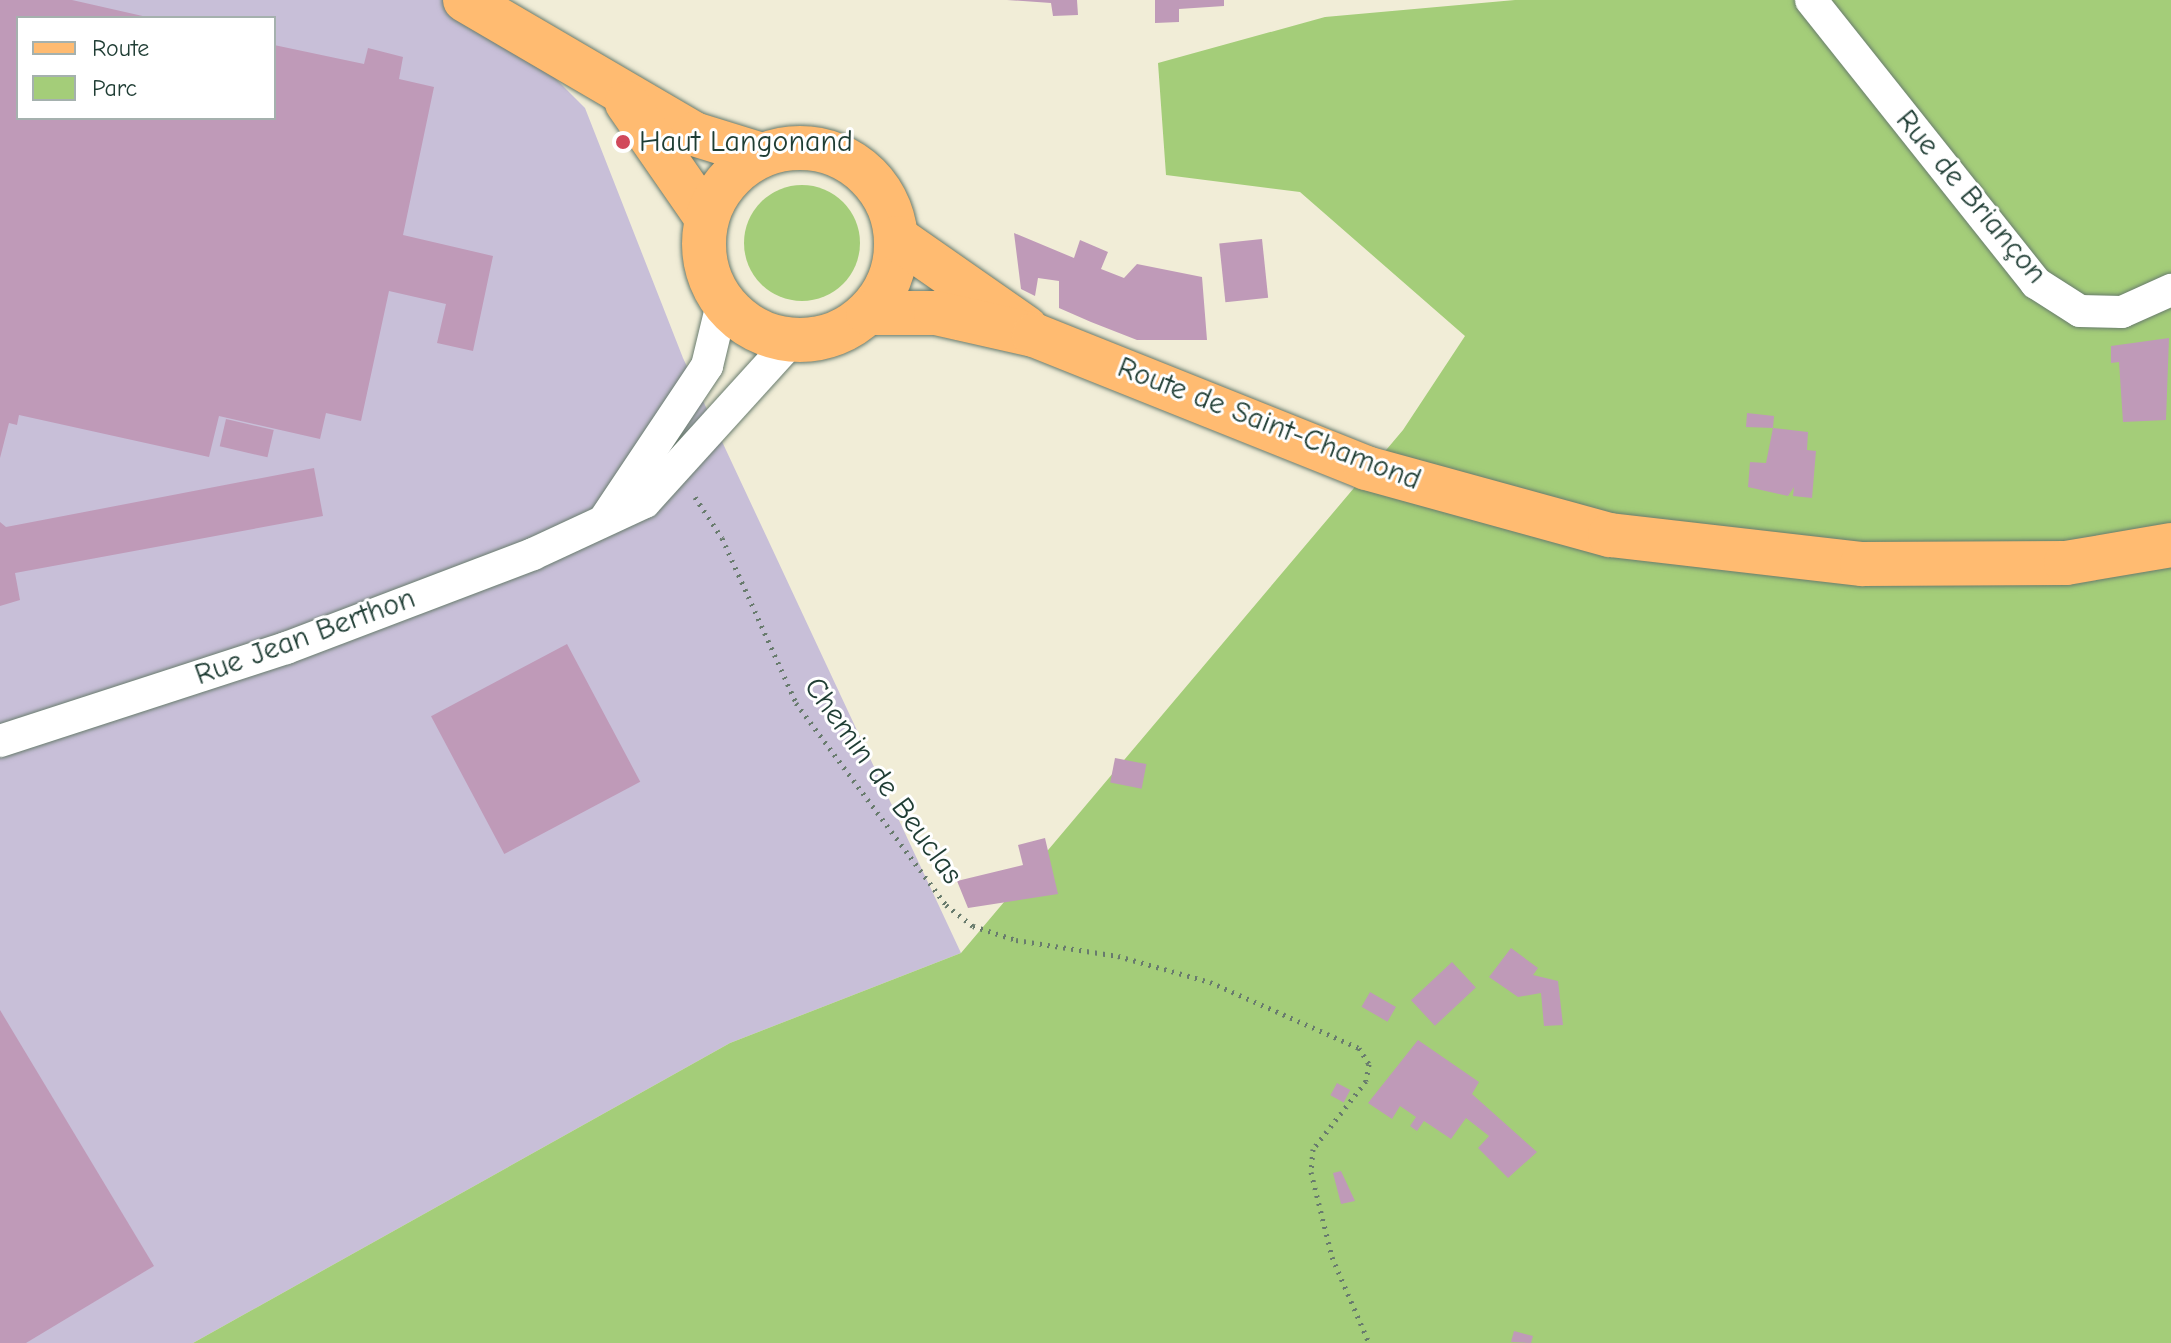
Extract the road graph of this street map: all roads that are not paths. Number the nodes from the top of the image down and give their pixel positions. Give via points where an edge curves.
1 (465, 0) edge
2 (1811, 0) edge
3 (616, 88) junction
4 (762, 155) junction
5 (706, 217) junction
6 (897, 238) junction
7 (2171, 290) edge
8 (722, 304) junction
9 (868, 313) junction
10 (1034, 335) junction
11 (793, 339) junction
12 (605, 519) junction
13 (2171, 545) edge
14 (0, 741) edge

1 - 3 main road
2 - 7 street, Rue de Briançon via 2036,283 2080,311 2122,312
3 - 4 main road via 694,134
3 - 5 main road
4 - 5 main road via 719,193
4 - 6 main road via 790,147 842,158 880,189
5 - 8 main road via 704,262
6 - 9 main road via 891,276
6 - 10 main road
8 - 11 main road via 757,330
8 - 12 street via 707,366
9 - 10 main road via 936,313
9 - 11 main road via 822,336
10 - 13 main road, Route de Saint-Chamond via 1366,468 1610,535 1862,564 2066,563
11 - 12 street, Rue Jean Berthon via 645,502
12 - 14 street, Rue Jean Berthon via 286,648

